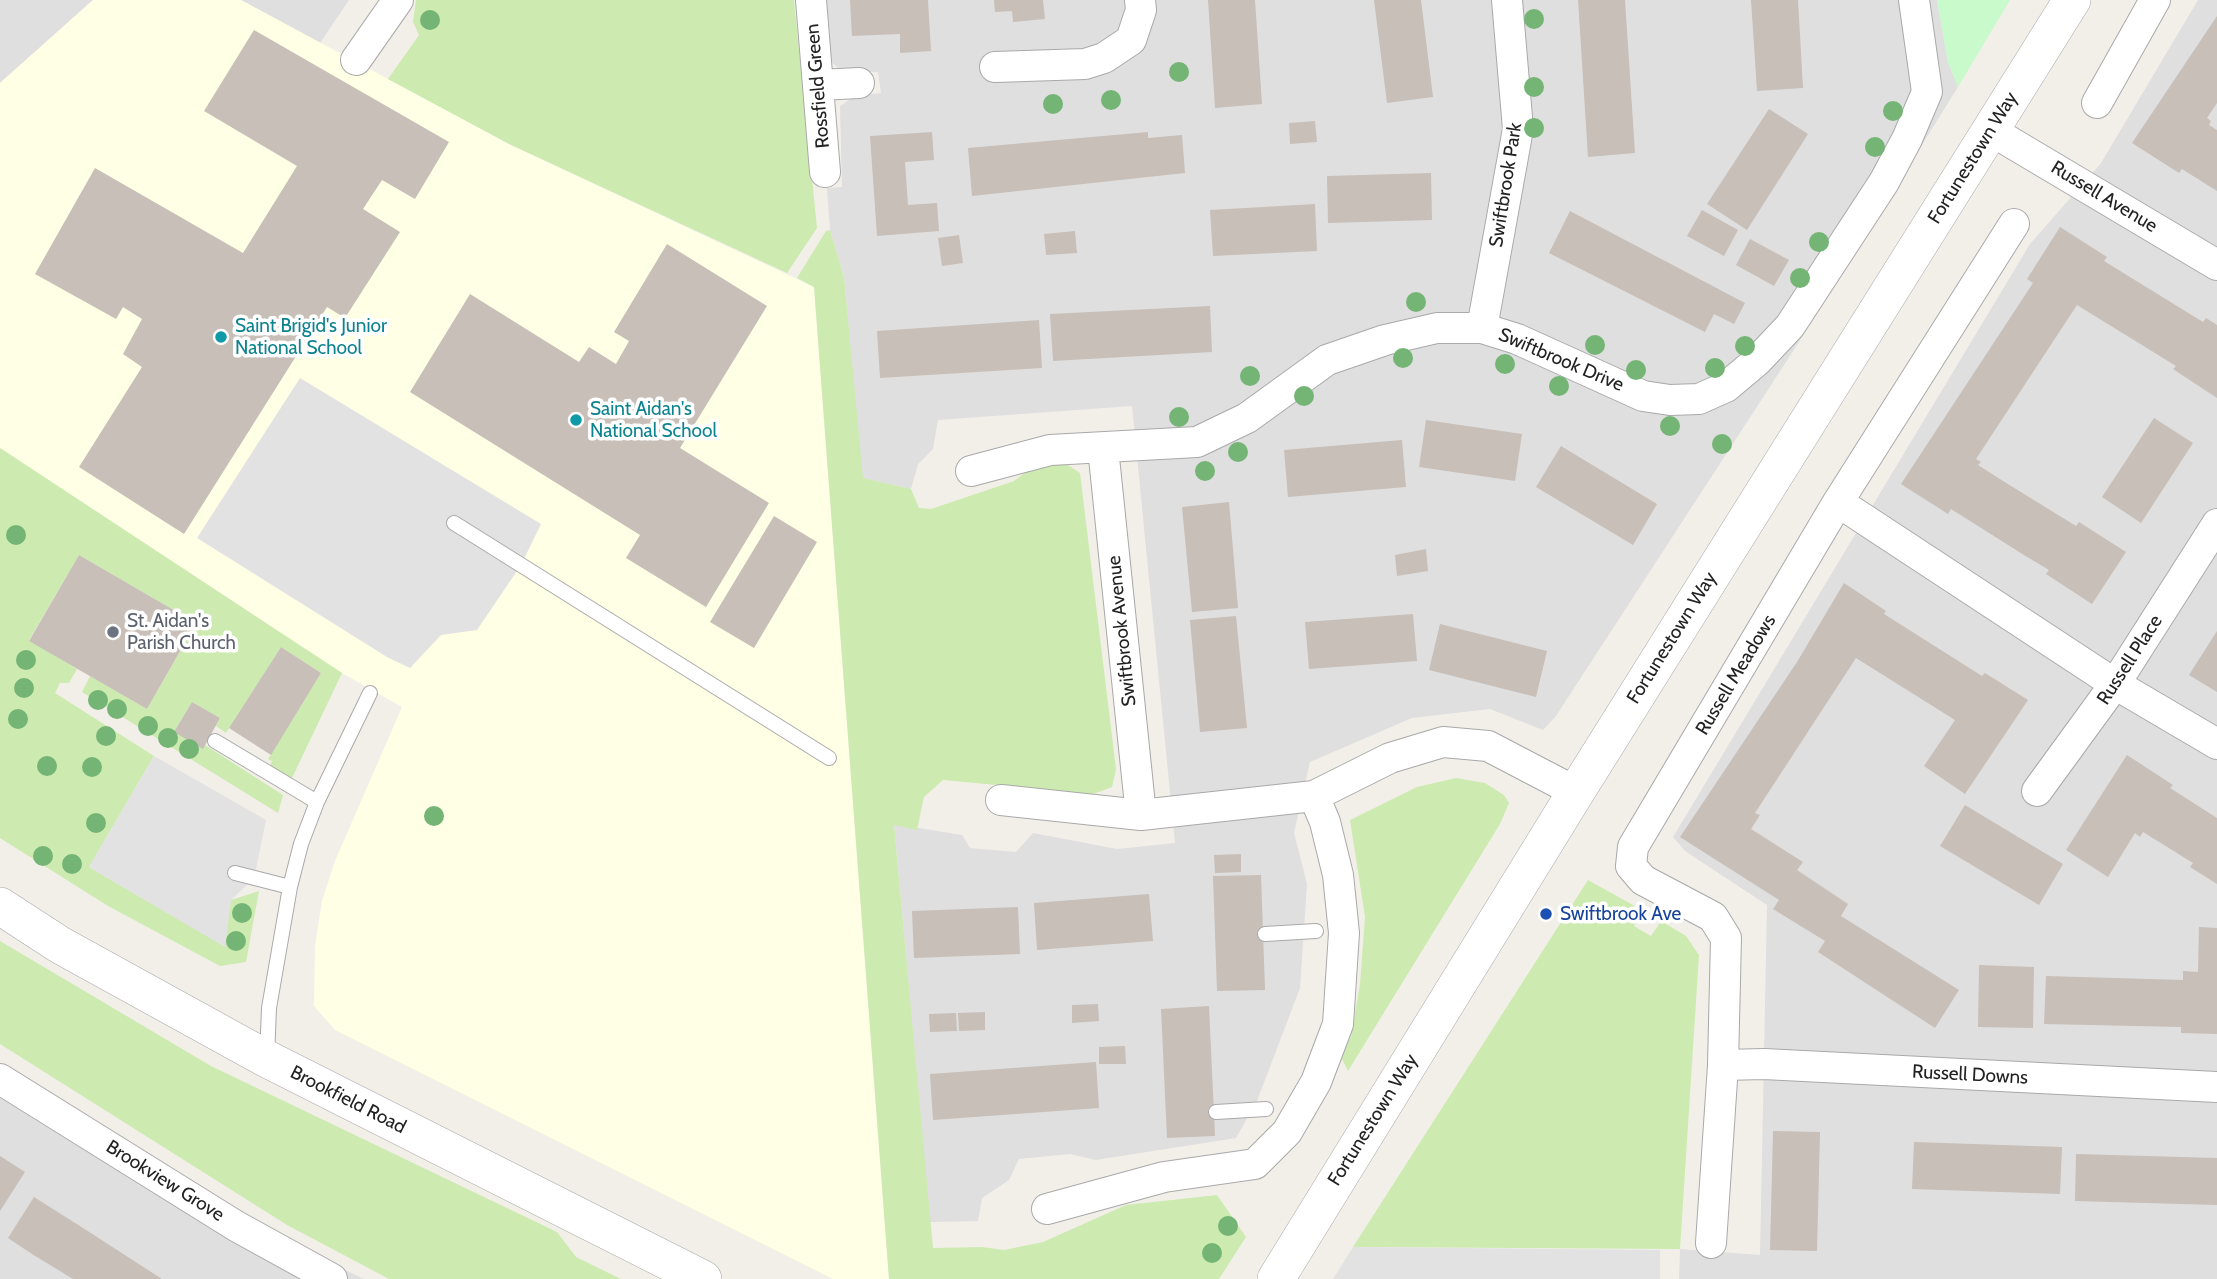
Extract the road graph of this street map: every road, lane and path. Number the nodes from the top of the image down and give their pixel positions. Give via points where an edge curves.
1 (398, 0) edge
2 (810, 0) edge
3 (1140, 0) edge
4 (1507, 0) edge
5 (1914, 0) edge
6 (2072, 0) edge
7 (2155, 0) edge
8 (356, 60) dead end
9 (995, 67) dead end
10 (859, 83) dead end
11 (819, 85) junction
12 (2096, 103) dead end
13 (1990, 130) junction
14 (825, 172) dead end
15 (2014, 223) dead end
16 (2217, 265) edge
17 (1482, 328) junction
18 (1104, 448) junction
19 (971, 471) dead end
20 (1838, 502) junction
21 (454, 523) dead end
22 (2217, 524) edge
23 (2115, 684) junction
24 (370, 693) dead end
25 (215, 741) dead end
26 (2217, 744) edge
27 (829, 758) dead end
28 (2037, 791) dead end
29 (1576, 792) junction
30 (1314, 796) junction
31 (1001, 800) dead end
32 (317, 802) junction
33 (1141, 815) junction
34 (235, 873) dead end
35 (290, 887) junction
36 (0, 906) edge
37 (1316, 930) dead end
38 (1265, 934) dead end
39 (267, 1059) junction
40 (1723, 1065) junction
41 (0, 1079) edge
42 (2217, 1087) edge
43 (1266, 1109) dead end
44 (1216, 1112) dead end
45 (1047, 1209) dead end
46 (1710, 1243) dead end
47 (332, 1279) edge
48 (703, 1279) edge
49 (1276, 1279) edge

1 - 8 street
2 - 11 street, Rossfield Green
3 - 9 street via 1131,40 1104,58 1085,64
4 - 17 street, Swiftbrook Park via 1518,129
5 - 17 street, Swiftbrook Drive via 1927,92 1907,139 1790,326 1726,387 1699,399 1643,396
6 - 13 street, Fortunestown Way
7 - 12 street
10 - 11 street
11 - 14 street, Rossfield Green
13 - 16 street, Russell Avenue
13 - 29 street, Fortunestown Way
15 - 20 street, Russell Meadows
17 - 18 street, Swiftbrook Drive via 1437,328 1334,357 1247,418 1198,442
18 - 19 street, Swiftbrook Drive via 1050,450
18 - 33 street, Swiftbrook Avenue
20 - 23 street
20 - 40 street, Russell Meadows via 1633,847 1631,866 1643,880 1713,917 1726,938
21 - 27 lane
22 - 23 street, Russell Place
23 - 26 street
23 - 28 street, Russell Place
24 - 32 lane
25 - 32 lane
29 - 30 street via 1488,746 1443,742 1390,758
29 - 49 street, Fortunestown Way
30 - 33 street
30 - 45 street via 1338,875 1344,933 1338,1024 1316,1082 1287,1132 1255,1164 1164,1177
31 - 33 street
32 - 35 lane
34 - 35 lane
35 - 39 lane via 270,1008
36 - 39 street, Brookfield Road via 60,945
37 - 38 lane
39 - 48 street, Brookfield Road
40 - 42 street, Russell Downs
40 - 46 street
41 - 47 street, Brookview Grove via 236,1226
43 - 44 lane

